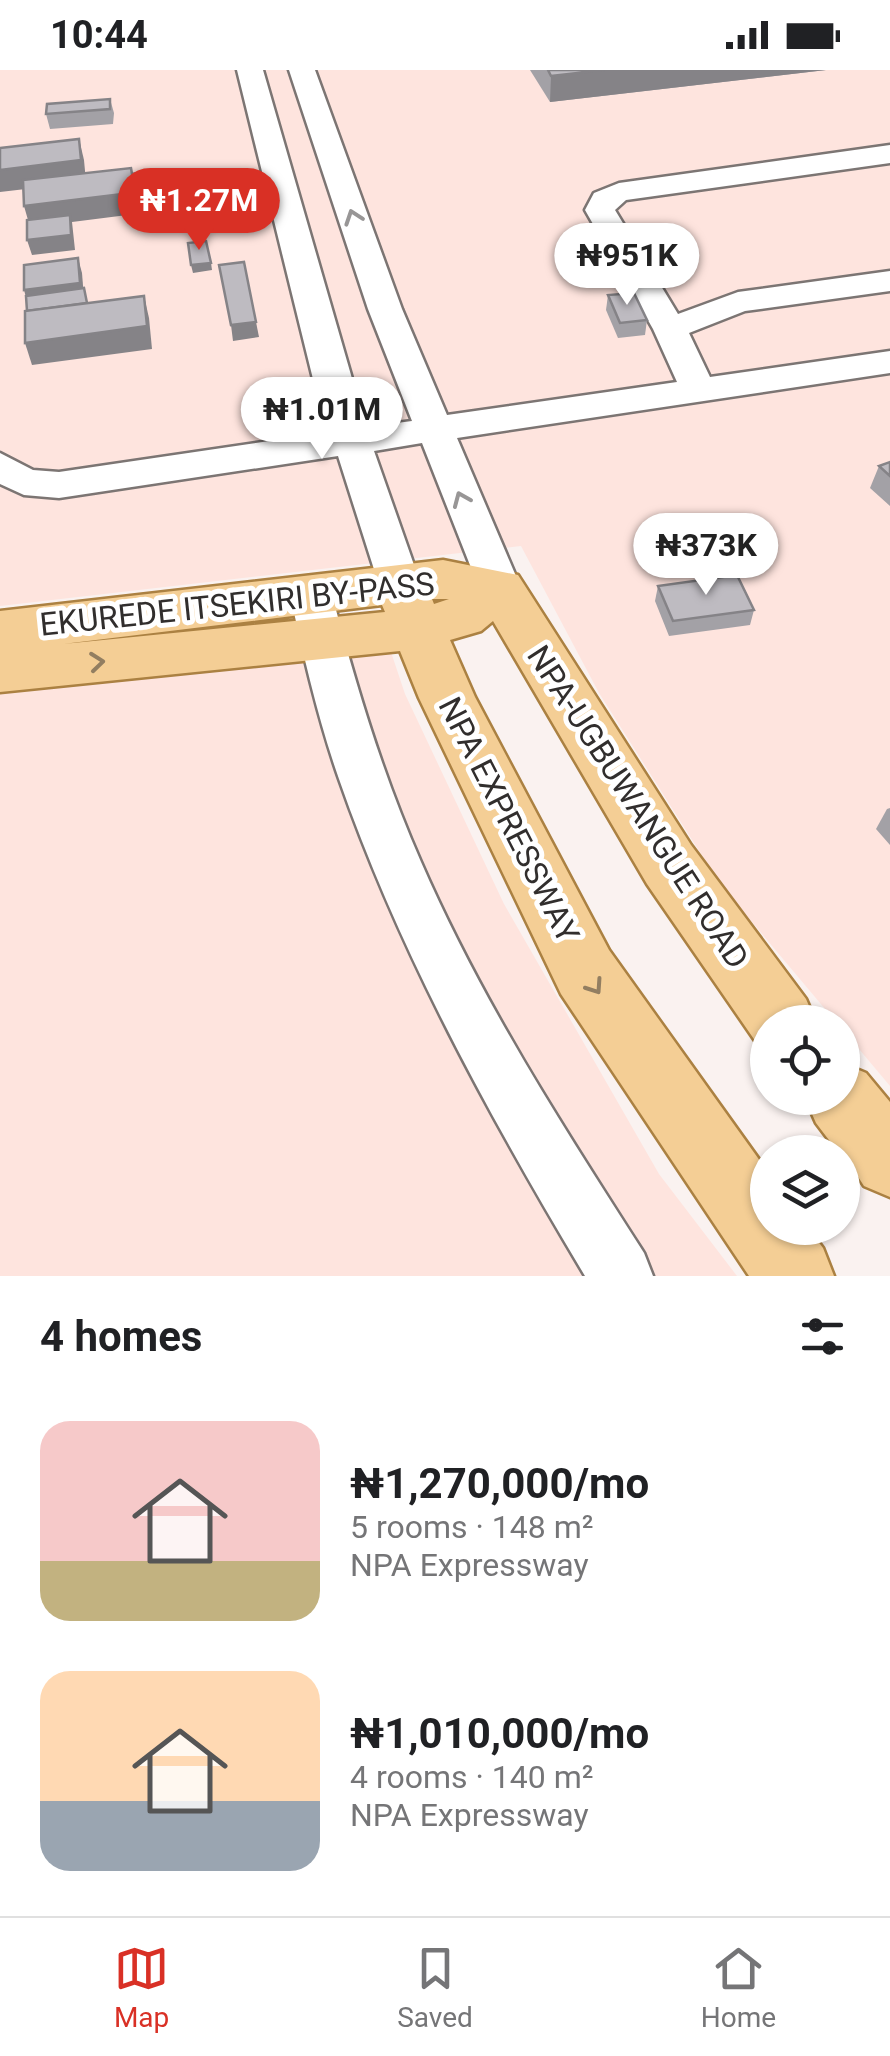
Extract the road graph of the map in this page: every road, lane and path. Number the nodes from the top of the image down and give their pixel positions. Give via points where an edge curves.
1 (250, 70) edge
2 (302, 70) edge
3 (890, 154) edge
4 (890, 281) edge
5 (670, 329) junction
6 (890, 362) edge
7 (699, 391) junction
8 (432, 432) junction
9 (352, 444) junction
10 (0, 466) edge
11 (500, 588) junction
12 (409, 607) junction
13 (315, 617) junction
14 (0, 631) edge
15 (0, 671) edge
16 (770, 1005) edge
17 (854, 1115) edge
18 (890, 1160) edge
19 (622, 1276) edge
20 (795, 1276) edge

1 - 9 street, NPA EXPRESSWAY
8 -> 2 street
3 - 5 street via 605,199 600,210
4 - 5 street via 738,302
5 - 7 street
6 - 7 street
7 - 8 street
8 - 9 street
11 -> 8 street
9 - 10 street via 59,485 24,482
9 - 12 street, NPA EXPRESSWAY
11 - 12 main road, EKUREDE ITSEKIRI BY-PASS via 462,617
11 - 16 main road, NPA-UGBUWANGUE ROAD via 631,806
12 - 13 main road, EKUREDE ITSEKIRI BY-PASS
12 -> 20 main road, NPA EXPRESSWAY via 456,716 585,972
13 - 14 main road, EKUREDE ITSEKIRI BY-PASS
15 -> 13 main road, EKUREDE ITSEKIRI BY-PASS
13 - 19 street via 374,812 440,966
17 - 18 main road

